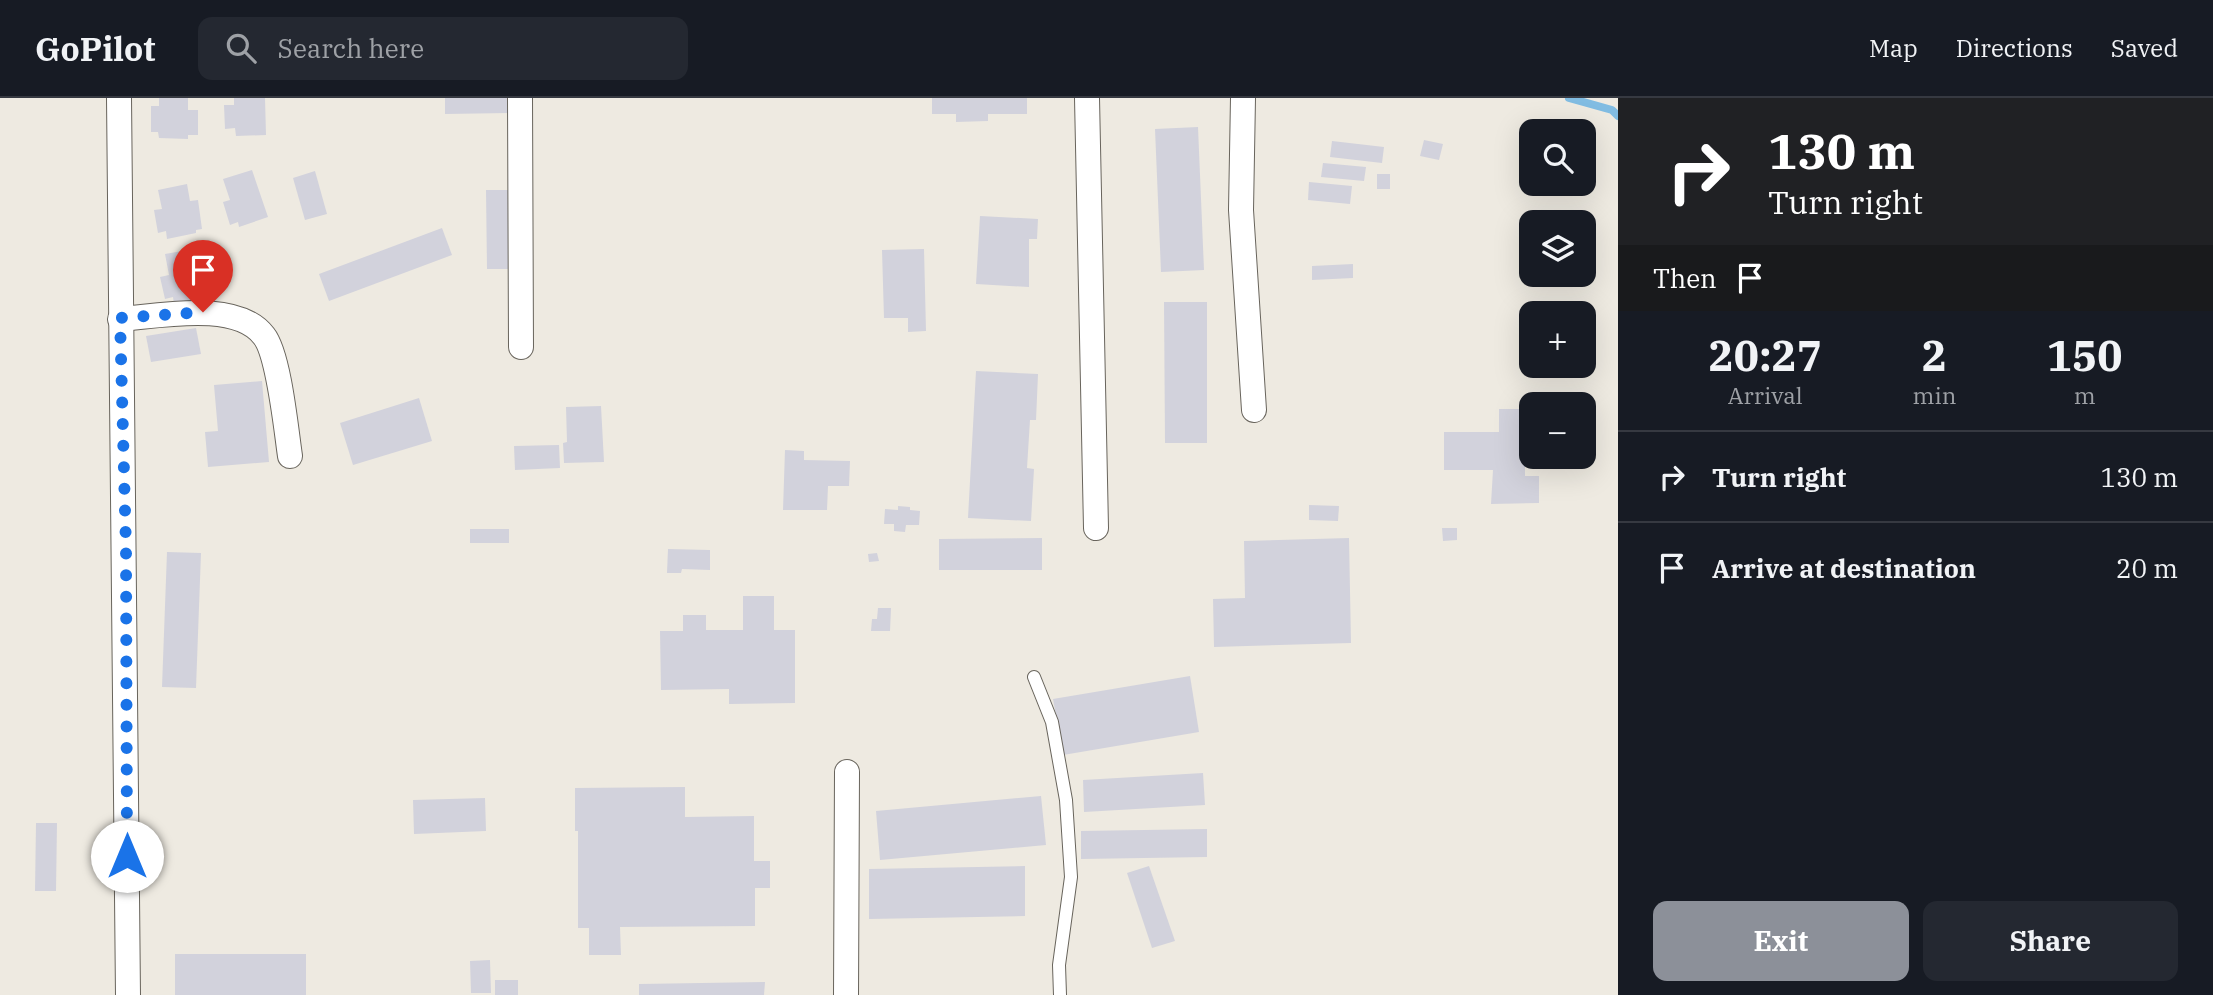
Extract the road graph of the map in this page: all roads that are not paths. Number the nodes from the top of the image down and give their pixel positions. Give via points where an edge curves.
1 (119, 98) edge
2 (520, 98) edge
3 (1087, 98) edge
4 (1243, 98) edge
5 (120, 318) junction
6 (521, 347) dead end
7 (1254, 410) dead end
8 (290, 456) dead end
9 (1096, 528) dead end
10 (1034, 677) dead end
11 (848, 772) dead end
12 (128, 995) edge
13 (846, 995) edge
14 (1060, 995) edge

1 - 5 street
2 - 6 street
3 - 9 street
4 - 7 street via 1241,210
5 - 8 street via 203,312 251,324 265,337 274,359
5 - 12 street
10 - 14 lane via 1052,722 1066,800 1071,877 1059,965
11 - 13 street

